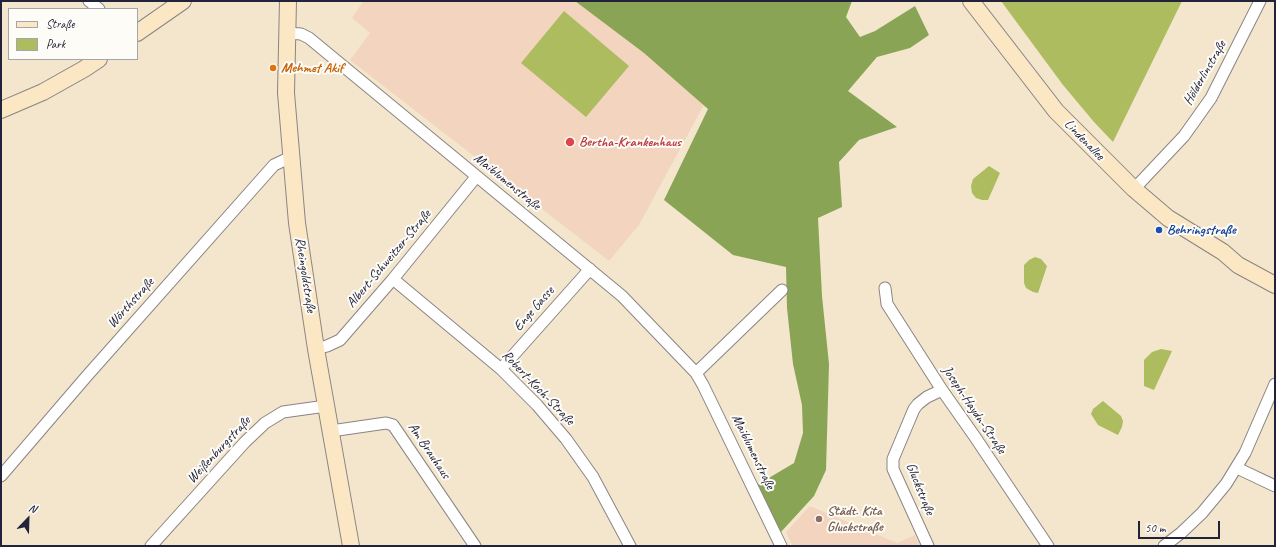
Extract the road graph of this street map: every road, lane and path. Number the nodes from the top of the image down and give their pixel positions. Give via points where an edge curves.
1 (89, 1) edge
2 (183, 1) edge
3 (288, 1) edge
4 (971, 1) edge
5 (1260, 1) edge
6 (98, 8) edge
7 (138, 32) edge
8 (287, 33) junction
9 (98, 60) edge
10 (1, 110) edge
11 (291, 157) junction
12 (476, 177) junction
13 (1134, 189) junction
14 (1223, 252) junction
15 (590, 268) junction
16 (1275, 273) edge
17 (393, 279) junction
18 (1275, 285) edge
19 (885, 288) dead end
20 (782, 290) dead end
21 (316, 349) junction
22 (501, 369) junction
23 (696, 373) junction
24 (1275, 384) edge
25 (942, 390) junction
26 (326, 406) junction
27 (331, 431) junction
28 (1237, 468) junction
29 (1, 476) edge
30 (1275, 486) edge
31 (151, 546) edge
32 (351, 546) edge
33 (475, 546) edge
34 (630, 546) edge
35 (781, 546) edge
36 (928, 546) edge
37 (1048, 546) edge
38 (1164, 546) edge

1 - 6 street
2 - 7 street
3 - 8 street, Rheingoldstraße
4 - 13 street, Lindenallee via 1056,111
5 - 13 street, Hölderlinstraße via 1211,98 1184,136
8 - 11 street, Rheingoldstraße via 286,93
8 - 12 street, Maiblumenstraße via 301,34 309,38
9 - 10 street via 43,92
11 - 21 street, Rheingoldstraße via 297,223
11 - 29 street, Wörthstraße via 274,165
12 - 15 street, Maiblumenstraße
12 - 17 street, Albert-Schweitzer-Straße
13 - 14 street, Lindenallee via 1168,218
14 - 16 street, Lindenallee
14 - 18 street, Lindenallee via 1238,265
15 - 22 street, Enge Gasse
15 - 23 street, Maiblumenstraße via 622,296
17 - 21 street, Albert-Schweitzer-Straße via 340,340
17 - 22 street, Robert-Koch-Straße
19 - 25 street, Joseph-Haydn-Straße via 887,304
20 - 23 street
21 - 26 street, Rheingoldstraße
22 - 34 street, Robert-Koch-Straße via 566,439 593,477
23 - 35 street, Maiblumenstraße
24 - 28 street
25 - 36 street, Gluckstraße via 918,404 893,459 893,469
25 - 37 street, Joseph-Haydn-Straße
26 - 27 street, Rheingoldstraße
26 - 31 street, Weißenburgstraße via 284,412 265,423
27 - 32 street, Rheingoldstraße
27 - 33 street, Am Brauhaus via 386,423 393,425
28 - 30 street
28 - 38 street via 1202,513

